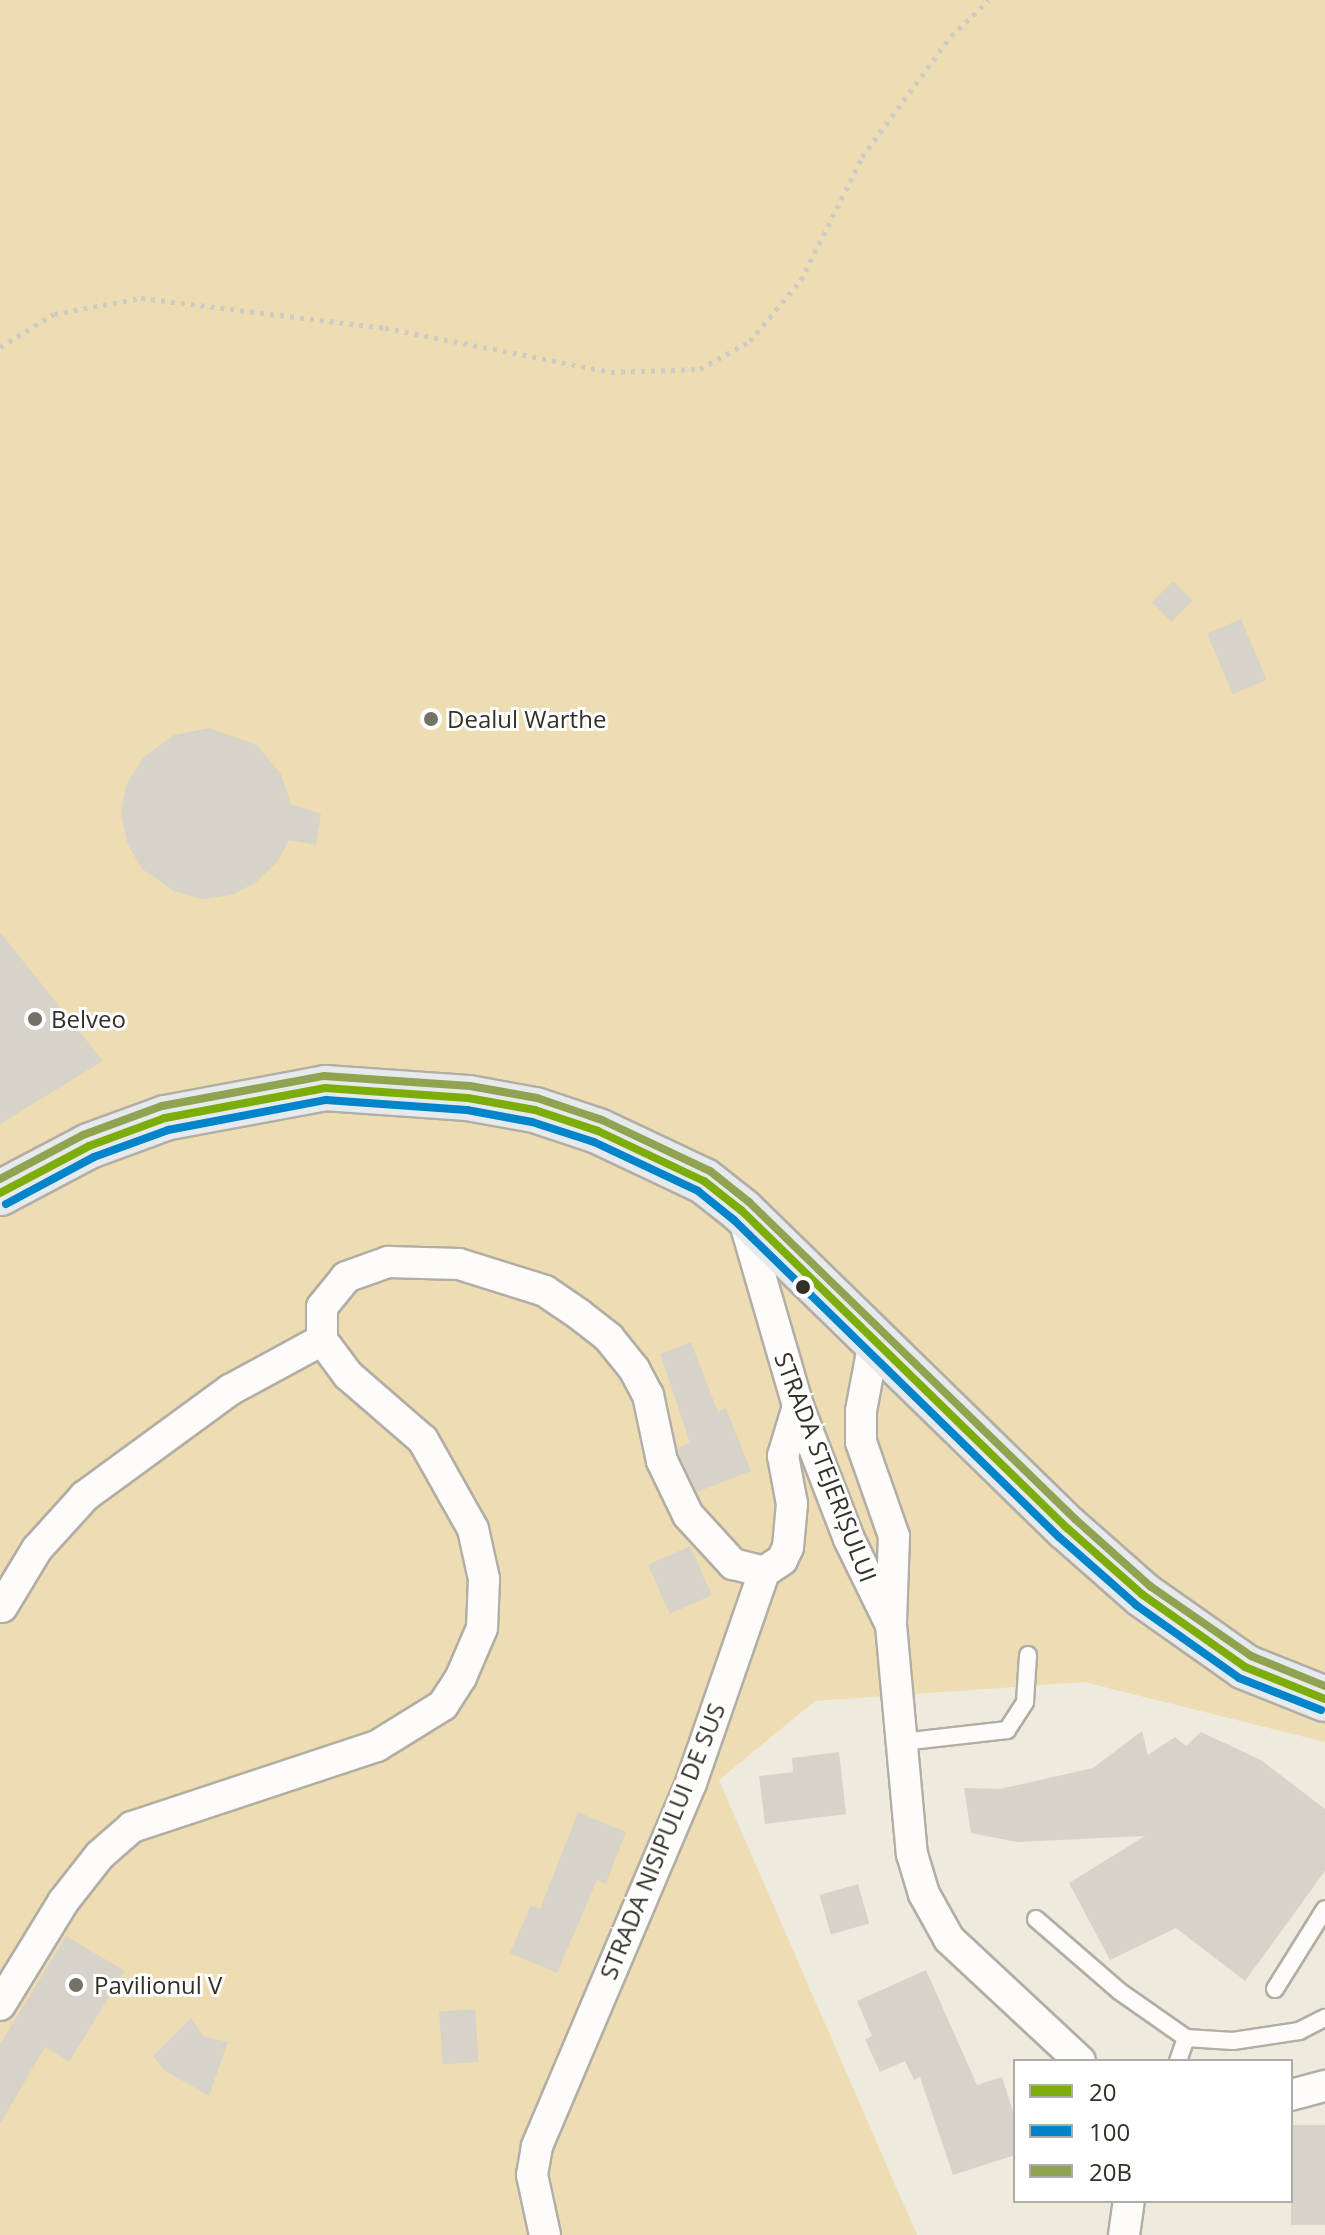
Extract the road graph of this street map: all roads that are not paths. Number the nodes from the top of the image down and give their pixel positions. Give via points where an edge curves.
1 (0, 1193) edge
2 (742, 1211) junction
3 (875, 1336) junction
4 (322, 1340) junction
5 (798, 1406) junction
6 (764, 1572) junction
7 (2, 1607) edge
8 (891, 1625) junction
9 (1028, 1655) dead end
10 (1325, 1699) edge
11 (902, 1742) junction
12 (1325, 1909) edge
13 (1036, 1919) dead end
14 (1275, 1989) dead end
15 (0, 2005) edge
16 (1325, 2018) edge
17 (1186, 2038) junction
18 (1078, 2059) edge
19 (1179, 2059) edge
20 (1325, 2086) edge
21 (1293, 2094) edge
22 (1129, 2203) edge
23 (545, 2235) edge
24 (1124, 2235) edge

1 - 2 main road via 89,1146 165,1118 325,1088 401,1091 535,1110 645,1150 704,1181
2 - 3 main road
2 - 5 street, STRADA STEJERIȘULUI
3 - 8 street via 861,1411 861,1442 894,1536
3 - 10 main road via 1067,1528 1143,1595 1245,1667
4 - 6 street via 322,1307 332,1289 363,1269 388,1262 459,1264 545,1291 609,1338 634,1369 648,1395 662,1461 688,1515 733,1564
4 - 7 street via 230,1390 85,1496 37,1549
4 - 15 street via 348,1375 423,1440 473,1529 484,1579 482,1628 461,1677 443,1705 377,1746 132,1827 100,1855 63,1902
5 - 6 street, STRADA NISIPULUI DE SUS via 783,1456 792,1504 791,1535 782,1560
5 - 8 street, STRADA STEJERIȘULUI via 849,1539
6 - 23 street, STRADA NISIPULUI DE SUS via 691,1783 537,2146 532,2175
8 - 11 street, STRADA STEJERIȘULUI
9 - 11 lane via 1025,1702 1007,1730
11 - 18 street, STRADA STEJERIȘULUI via 912,1854 924,1894 949,1939
12 - 14 lane
13 - 17 lane via 1119,1991
16 - 17 lane via 1299,2031 1233,2041
17 - 19 lane
20 - 21 street
22 - 24 street

